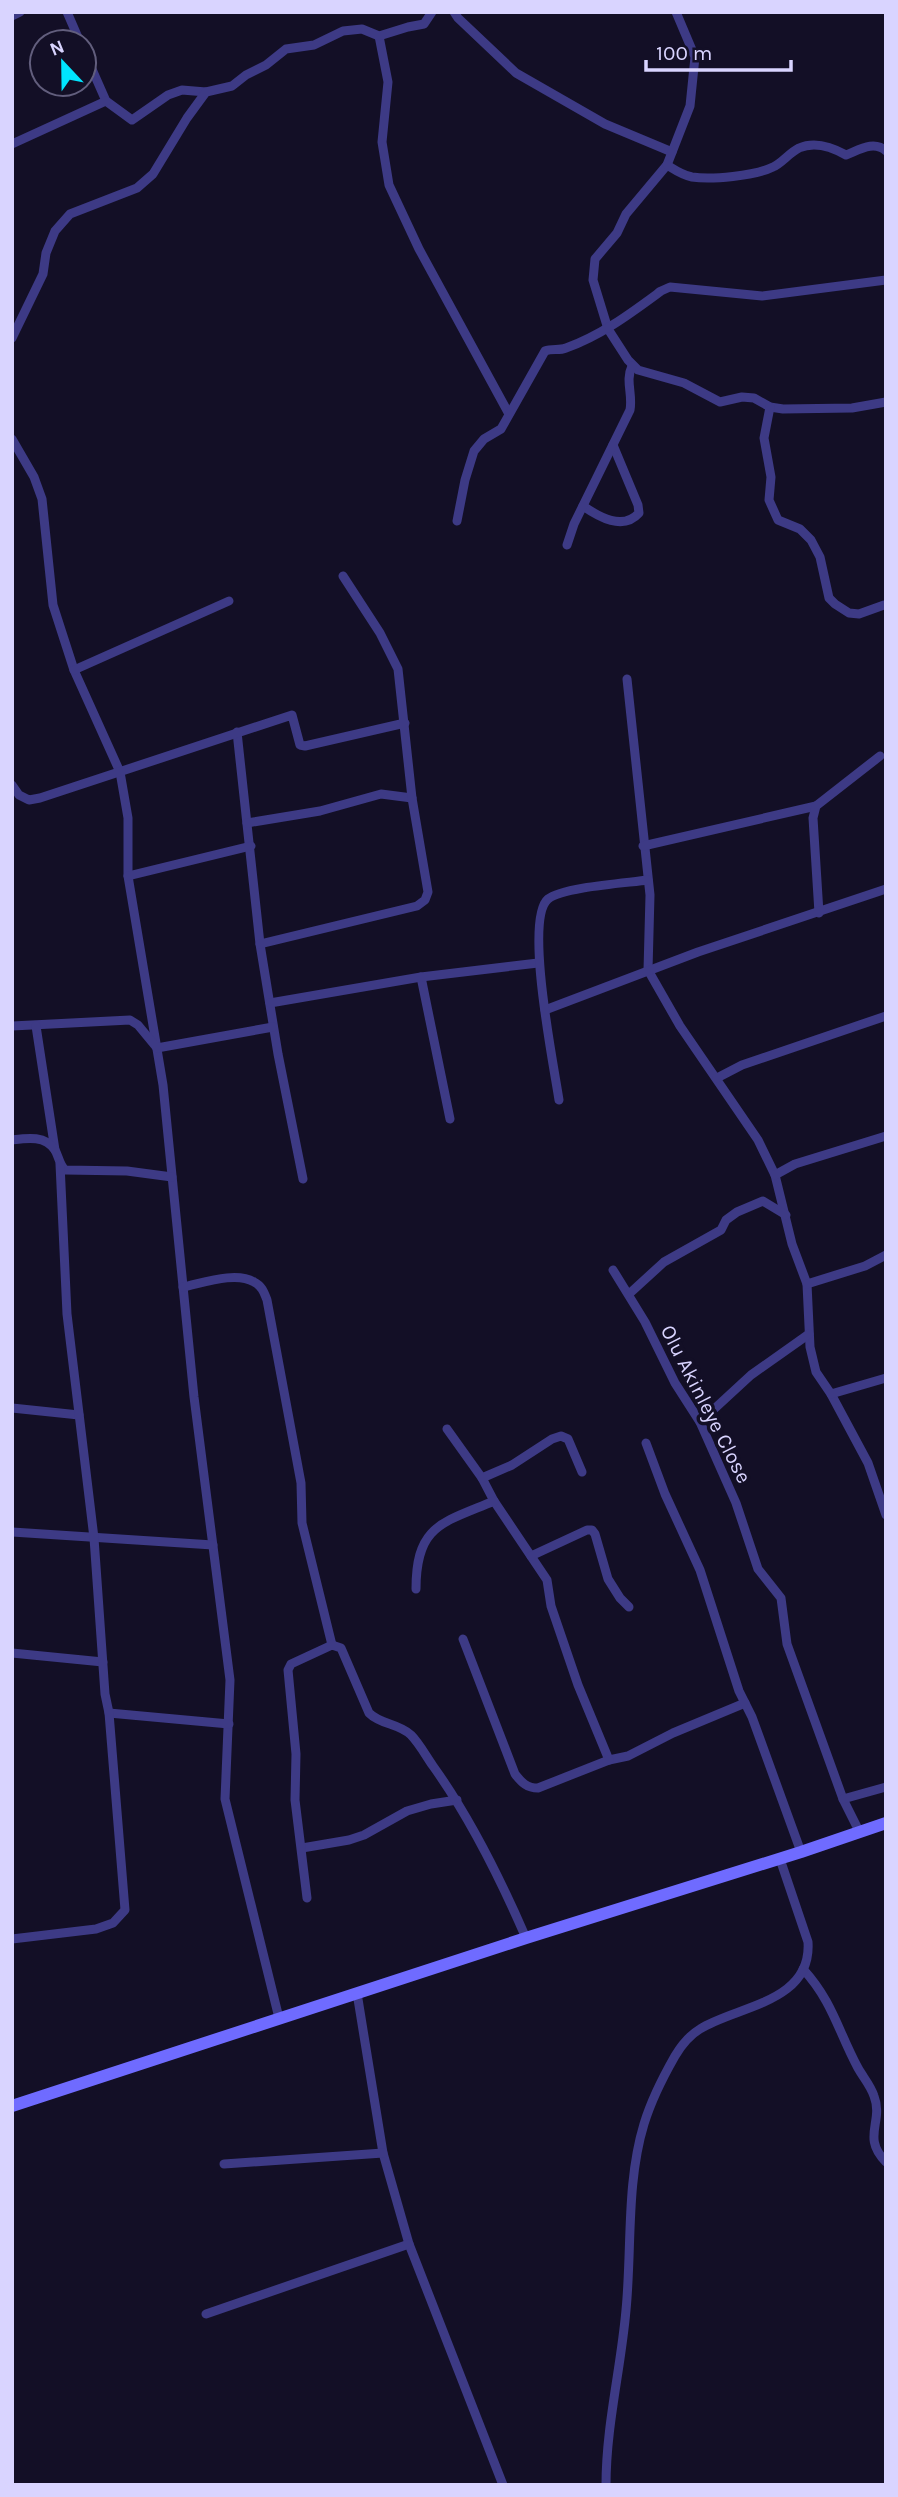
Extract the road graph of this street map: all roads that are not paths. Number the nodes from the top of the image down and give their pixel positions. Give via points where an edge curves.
1 (20, 12) edge
2 (432, 12) edge
3 (454, 12) edge
4 (676, 12) edge
5 (12, 16) edge
6 (379, 36) junction
7 (98, 82) edge
8 (206, 92) junction
9 (106, 100) junction
10 (12, 144) edge
11 (886, 151) edge
12 (672, 152) junction
13 (667, 165) junction
14 (886, 279) edge
15 (608, 329) junction
16 (12, 338) edge
17 (632, 366) junction
18 (886, 402) edge
19 (770, 407) junction
20 (509, 414) junction
21 (12, 439) edge
22 (613, 446) junction
23 (583, 506) junction
24 (457, 521) dead end
25 (567, 545) dead end
26 (343, 576) dead end
27 (229, 601) dead end
28 (884, 604) dead end
29 (74, 670) junction
30 (626, 678) dead end
31 (405, 723) junction
32 (237, 732) junction
33 (880, 756) dead end
34 (120, 772) junction
35 (12, 785) edge
36 (412, 798) junction
37 (816, 806) junction
38 (247, 823) junction
39 (251, 846) junction
40 (643, 846) junction
41 (128, 876) junction
42 (648, 880) junction
43 (886, 889) edge
44 (819, 913) junction
45 (260, 944) junction
46 (538, 963) junction
47 (648, 970) junction
48 (421, 977) junction
49 (270, 1003) junction
50 (545, 1010) junction
51 (886, 1016) edge
52 (12, 1026) edge
53 (36, 1026) junction
54 (274, 1027) junction
55 (157, 1048) junction
56 (717, 1078) junction
57 (559, 1100) dead end
58 (450, 1119) dead end
59 (886, 1136) edge
60 (12, 1140) edge
61 (55, 1150) junction
62 (60, 1164) junction
63 (775, 1175) junction
64 (172, 1177) junction
65 (303, 1179) dead end
66 (786, 1215) junction
67 (886, 1255) edge
68 (613, 1270) dead end
69 (807, 1284) junction
70 (183, 1287) junction
71 (629, 1294) junction
72 (809, 1334) junction
73 (886, 1378) edge
74 (831, 1394) junction
75 (12, 1408) edge
76 (79, 1415) junction
77 (700, 1422) junction
78 (447, 1429) dead end
79 (646, 1443) dead end
80 (582, 1472) dead end
81 (482, 1478) junction
82 (494, 1501) junction
83 (886, 1516) edge
84 (12, 1532) edge
85 (94, 1538) junction
86 (213, 1545) junction
87 (531, 1556) junction
88 (416, 1589) dead end
89 (629, 1607) dead end
90 (463, 1639) dead end
91 (332, 1645) junction
92 (12, 1653) edge
93 (103, 1662) junction
94 (745, 1703) junction
95 (110, 1713) junction
96 (229, 1724) junction
97 (609, 1760) junction
98 (886, 1787) edge
99 (843, 1799) junction
100 (457, 1800) junction
101 (886, 1823) edge
102 (859, 1831) junction
103 (302, 1848) junction
104 (801, 1852) junction
105 (780, 1859) junction
106 (307, 1898) dead end
107 (526, 1938) junction
108 (12, 1939) edge
109 (803, 1969) junction
110 (358, 1993) junction
111 (279, 2018) junction
112 (12, 2106) edge
113 (383, 2152) junction
114 (886, 2162) edge
115 (224, 2164) dead end
116 (409, 2244) junction
117 (206, 2314) dead end
118 (503, 2485) edge
119 (606, 2485) edge

1 - 5 street
2 - 6 street via 424,24
3 - 12 street via 516,73 605,124
4 - 12 street via 695,57 690,106
6 - 8 street via 362,29 343,31 314,46 286,49 232,86
6 - 20 street via 388,82 382,142 389,185
7 - 9 street
8 - 9 street via 181,90 132,120
8 - 16 street via 153,174 137,188 70,214 55,231 43,274
9 - 10 street
11 - 13 street via 874,145 846,155 817,145 799,148 766,170 723,177 693,177
12 - 13 street
13 - 15 street via 595,259 593,280
14 - 15 street via 762,296 670,288
15 - 17 street
15 - 20 street via 562,350 545,351
17 - 19 street via 684,383 720,402 754,398
17 - 22 street via 630,410
18 - 19 street via 852,408
19 - 28 street via 764,438 771,477 769,500 778,520 800,529 811,540 820,556 829,598 835,604 859,614
20 - 24 street via 501,429 474,451
21 - 29 street via 42,499 53,605
22 - 23 street
22 - 23 street via 639,513 632,521 618,523
23 - 25 street
26 - 31 street via 398,669
27 - 29 street
29 - 34 street
30 - 40 street
31 - 32 street via 305,746 300,745 292,715
31 - 36 street
32 - 34 street
32 - 38 street
33 - 37 street
34 - 35 street via 29,800
34 - 41 street via 128,818
36 - 38 street via 381,794 320,811
36 - 45 street via 428,892 425,900 417,906
37 - 40 street
37 - 44 street
38 - 39 street
39 - 41 street
39 - 45 street
40 - 42 street
41 - 55 street
42 - 46 street via 551,896 540,910
42 - 47 street
43 - 44 street
44 - 47 street
45 - 49 street
46 - 48 street
46 - 50 street
47 - 50 street
47 - 56 street
48 - 49 street
48 - 58 street
49 - 54 street
50 - 57 street
51 - 56 street via 742,1065
52 - 53 street
53 - 55 street via 130,1020
53 - 61 street
54 - 55 street
54 - 65 street
55 - 64 street
56 - 63 street
59 - 63 street via 795,1164
60 - 61 street via 43,1140
61 - 62 street
62 - 64 street via 65,1170
62 - 76 street via 67,1314
63 - 66 street
64 - 70 street
66 - 69 street
66 - 71 street via 762,1201 737,1212 721,1230 664,1262
67 - 69 street
68 - 71 street, Olu Akinleye Close
69 - 72 street
70 - 86 street
70 - 91 street via 236,1278 253,1280 267,1300 301,1483 302,1523
71 - 77 street, Olu Akinleye Close
72 - 74 street via 816,1372
72 - 77 street via 751,1375
73 - 74 street
74 - 83 street via 871,1470
75 - 76 street
76 - 85 street
77 - 99 street, Olu Akinleye Close via 732,1492 758,1569 781,1598 787,1644
78 - 81 street
79 - 94 street via 700,1570
80 - 81 street via 568,1439 561,1436
81 - 82 street
82 - 87 street
82 - 88 street via 443,1523 425,1539 416,1564
84 - 85 street
85 - 86 street
85 - 93 street
86 - 96 street via 230,1680
87 - 89 street via 592,1530 612,1587
87 - 97 street via 547,1580 551,1606 578,1685
90 - 97 street via 515,1774 523,1783 538,1788
91 - 100 street via 341,1648 369,1713 411,1735
91 - 103 street via 291,1664 288,1670
92 - 93 street
93 - 95 street
94 - 97 street via 628,1756
94 - 104 street
95 - 96 street
95 - 108 street via 125,1910 113,1923 96,1929
96 - 111 street via 225,1800
98 - 99 street
99 - 102 street, Olu Akinleye Close
100 - 103 street via 407,1811 349,1840
100 - 107 street
101 - 102 main road
102 - 104 main road
103 - 106 street
104 - 105 main road
105 - 107 main road
105 - 109 street via 808,1942
107 - 110 main road
109 - 114 street via 828,2002 874,2095 873,2141
109 - 119 street via 776,1996 701,2028 686,2041 644,2124 636,2159 626,2310
110 - 111 main road
110 - 113 street
111 - 112 main road
113 - 115 street
113 - 116 street
116 - 117 street
116 - 118 street

